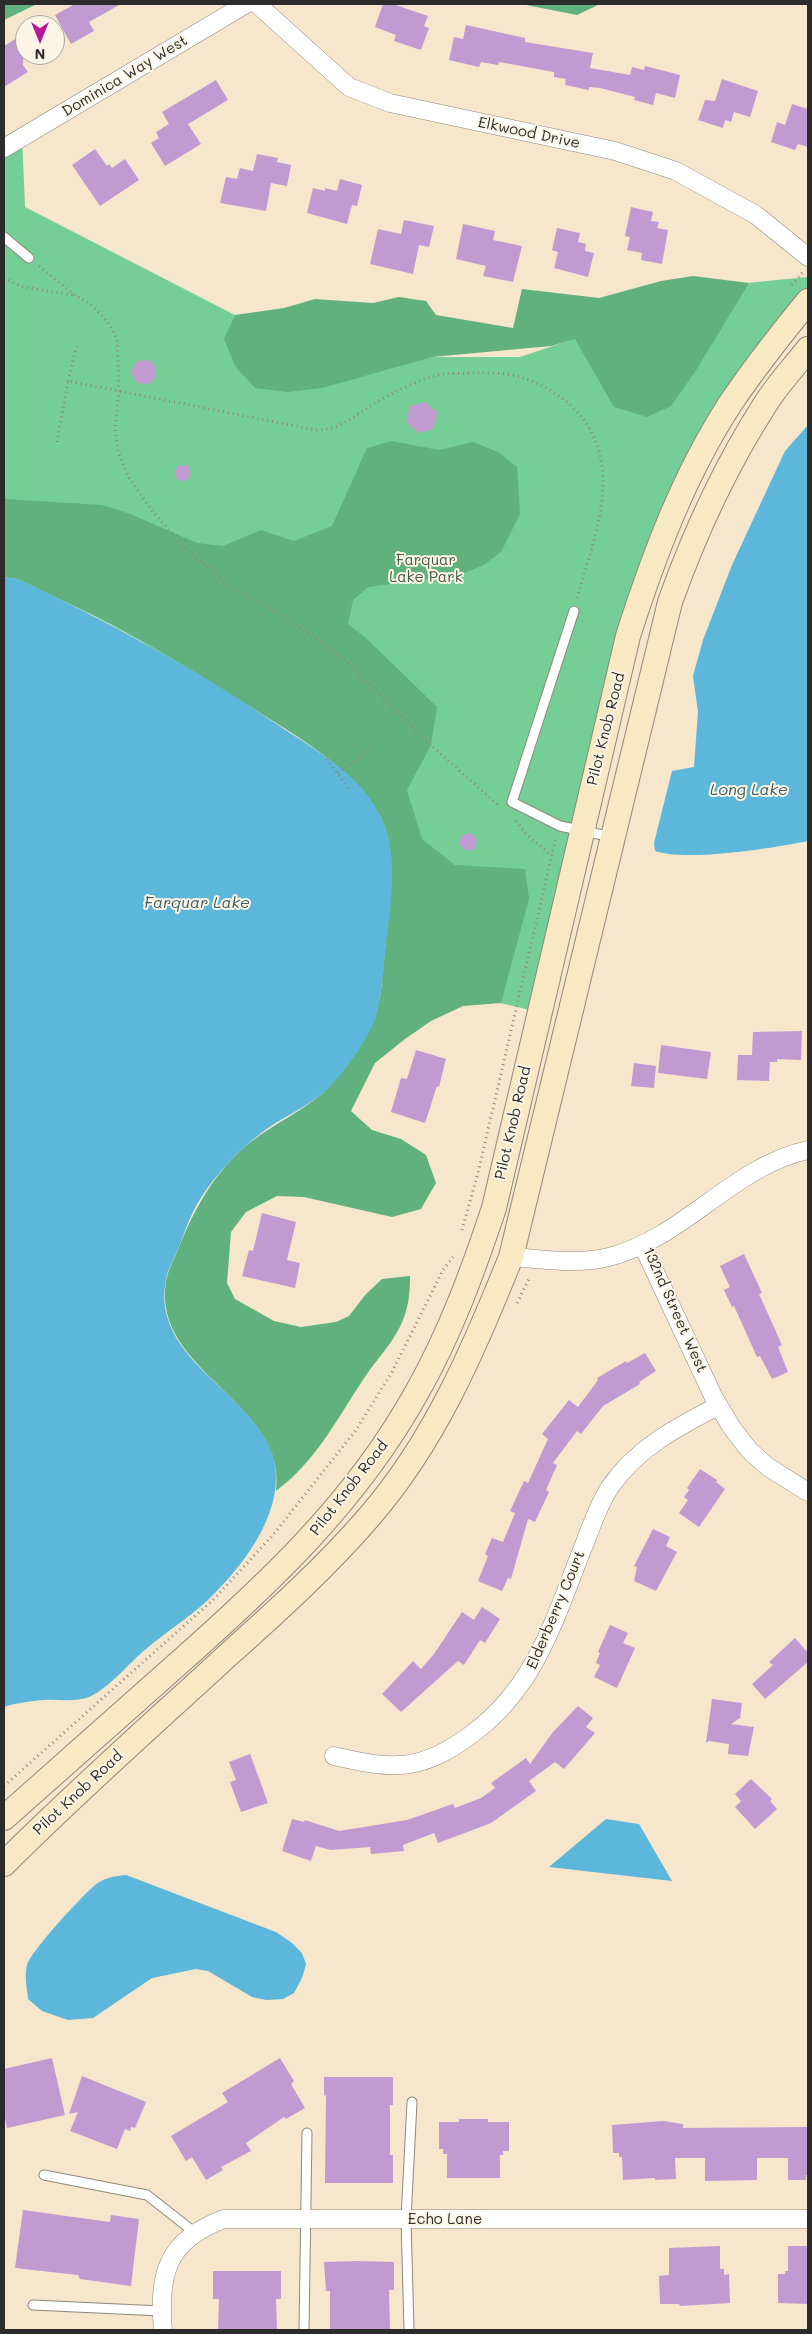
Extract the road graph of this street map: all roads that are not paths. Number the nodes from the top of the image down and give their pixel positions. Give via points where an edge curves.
1 (246, 4) edge
2 (257, 4) edge
3 (4, 148) edge
4 (4, 237) edge
5 (808, 257) edge
6 (29, 258) road end
7 (808, 301) edge
8 (808, 349) edge
9 (574, 611) road end
10 (571, 828) junction
11 (612, 838) junction
12 (808, 1150) edge
13 (642, 1244) junction
14 (468, 1254) junction
15 (511, 1256) junction
16 (718, 1406) junction
17 (808, 1492) edge
18 (334, 1756) dead end
19 (4, 1818) edge
20 (4, 1864) edge
21 (412, 2102) dead end
22 (307, 2133) dead end
23 (44, 2175) dead end
24 (305, 2218) junction
25 (406, 2218) junction
26 (808, 2219) edge
27 (194, 2232) junction
28 (33, 2305) dead end
29 (161, 2311) junction
30 (163, 2330) edge
31 (304, 2330) edge
32 (409, 2330) edge

1 - 3 street, Dominica Way West
2 - 5 street, Elkwood Drive via 349,87 390,103 615,151 676,171 756,215
4 - 6 lane
7 - 10 main road, Pilot Knob Road via 769,348 730,404 697,461 668,523 628,636
8 - 11 main road, Pilot Knob Road via 767,401 733,456 686,557 668,611
9 - 10 lane via 512,802
10 - 11 lane
10 - 14 main road, Pilot Knob Road via 494,1208
11 - 15 main road, Pilot Knob Road
12 - 13 street, 132nd Street West via 789,1154 742,1179 669,1230
13 - 15 street via 609,1257 574,1261
13 - 16 street, 132nd Street West
14 - 15 main road
14 - 19 main road, Pilot Knob Road via 440,1348 417,1393 362,1477 326,1522 242,1607
15 - 20 main road, Pilot Knob Road via 476,1344 453,1391 426,1437 369,1517 310,1580
16 - 17 street, 132nd Street West via 749,1450 768,1467
16 - 18 street, Elderberry Court via 650,1444 610,1488 529,1674 486,1724 429,1760 403,1766 374,1766
21 - 25 lane
22 - 24 lane
23 - 27 lane via 148,2195
24 - 25 street, Echo Lane
24 - 27 street, Echo Lane via 224,2219
24 - 31 lane
25 - 26 street, Echo Lane
25 - 32 lane
27 - 29 street, Echo Lane via 172,2256 166,2270
28 - 29 lane
29 - 30 street, Echo Lane

